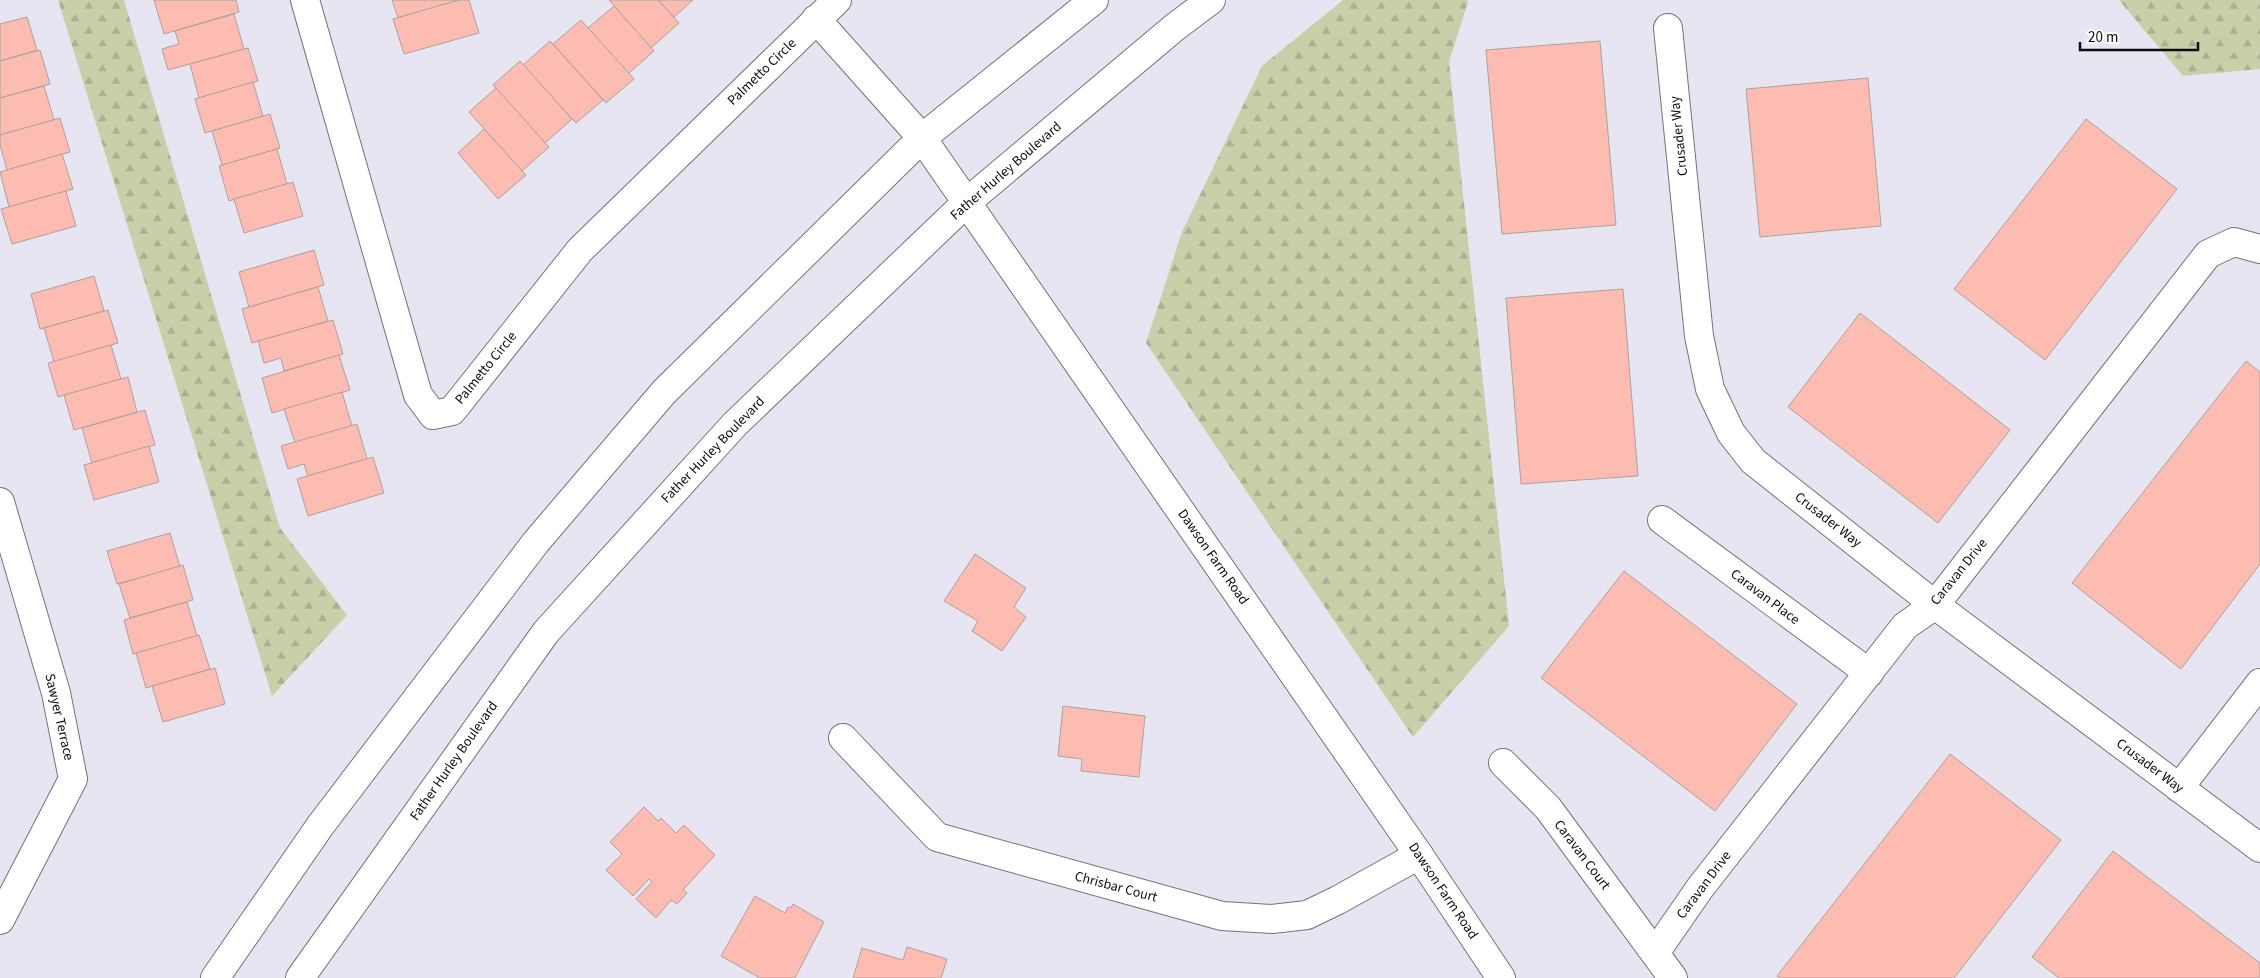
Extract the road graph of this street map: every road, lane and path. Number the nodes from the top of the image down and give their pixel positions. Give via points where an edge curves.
1 (305, 0) edge
2 (837, 0) edge
3 (1094, 0) edge
4 (1211, 0) edge
5 (816, 19) junction
6 (1668, 28) dead end
7 (922, 138) junction
8 (968, 202) junction
9 (2260, 249) edge
10 (0, 502) edge
11 (1662, 520) dead end
12 (1935, 605) junction
13 (1869, 673) junction
14 (2260, 683) edge
15 (843, 738) dead end
16 (1503, 763) dead end
17 (2179, 788) junction
18 (2260, 848) edge
19 (1419, 855) junction
20 (0, 920) edge
21 (1655, 952) junction
22 (214, 978) edge
23 (300, 978) edge
24 (1501, 978) edge
25 (1673, 978) edge

1 - 5 street, Palmetto Circle via 418,395 433,415 452,411 580,250
2 - 5 street, Palmetto Circle
3 - 7 street
4 - 8 street, Father Hurley Boulevard
5 - 7 street
6 - 12 street, Crusader Way via 1699,336 1710,389 1731,433 1753,461
7 - 8 street, Dawson Farm Road
7 - 22 street via 664,392 536,542 320,826
8 - 19 street, Dawson Farm Road
8 - 23 street, Father Hurley Boulevard via 735,424 546,632
9 - 12 street, Caravan Drive via 2234,242 2208,254
10 - 20 street, Sawyer Terrace via 56,693 73,779
11 - 13 street, Caravan Place
12 - 13 street, Caravan Drive via 1905,626
12 - 17 street, Crusader Way
13 - 21 street, Caravan Drive via 1700,888
14 - 17 street
15 - 19 street, Chrisbar Court via 937,837 1222,916 1272,920 1307,914
16 - 21 street, Caravan Court via 1548,808
17 - 18 street, Crusader Way
19 - 24 street, Dawson Farm Road
21 - 25 street

